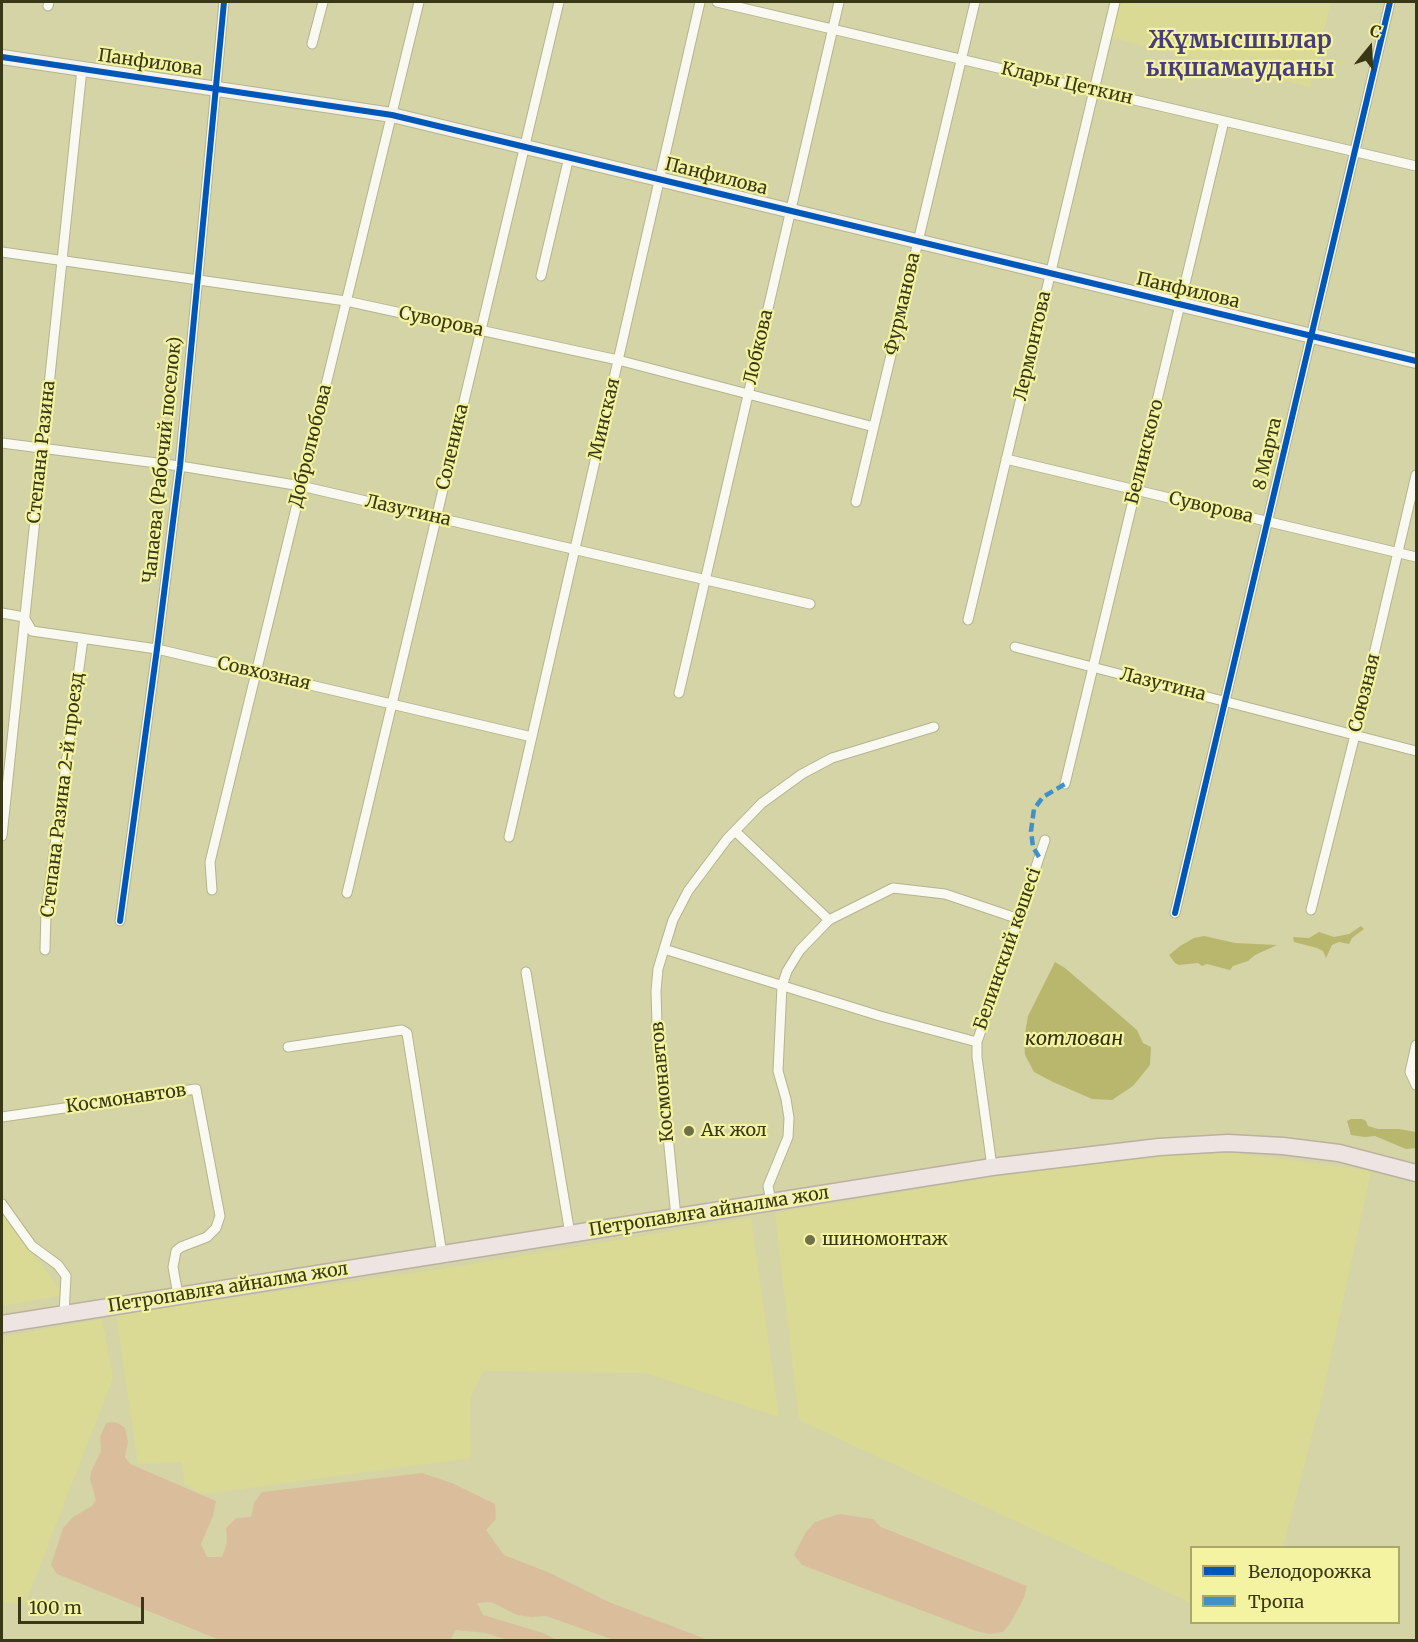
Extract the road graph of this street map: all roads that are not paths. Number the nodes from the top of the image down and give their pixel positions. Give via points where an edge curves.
1 (224, 2) edge
2 (323, 2) edge
3 (419, 2) edge
4 (559, 2) edge
5 (700, 2) edge
6 (717, 2) edge
7 (839, 2) edge
8 (975, 2) edge
9 (1115, 2) edge
10 (1390, 2) edge
11 (833, 29) junction
12 (312, 44) dead end
13 (2, 57) edge
14 (961, 59) junction
15 (82, 69) junction
16 (215, 88) junction
17 (1093, 90) junction
18 (392, 115) junction
19 (1224, 121) junction
20 (524, 147) junction
21 (1354, 152) junction
22 (569, 157) junction
23 (1416, 166) edge
24 (660, 179) junction
25 (791, 211) junction
26 (918, 241) junction
27 (2, 252) edge
28 (62, 261) junction
29 (1050, 273) junction
30 (541, 276) dead end
31 (197, 280) junction
32 (346, 301) junction
33 (1180, 304) junction
34 (480, 330) junction
35 (1311, 335) junction
36 (618, 360) junction
37 (1416, 361) edge
38 (748, 394) junction
39 (874, 428) junction
40 (2, 443) edge
41 (42, 448) junction
42 (1006, 459) junction
43 (180, 466) junction
44 (1416, 475) edge
45 (301, 486) junction
46 (1136, 490) junction
47 (856, 502) dead end
48 (436, 517) junction
49 (1267, 522) junction
50 (575, 549) junction
51 (1399, 553) junction
52 (1416, 557) edge
53 (705, 580) junction
54 (810, 604) dead end
55 (2, 613) edge
56 (24, 617) junction
57 (968, 620) dead end
58 (83, 639) junction
59 (1015, 647) dead end
60 (157, 649) junction
61 (1093, 668) junction
62 (256, 672) junction
63 (679, 693) dead end
64 (1225, 701) junction
65 (392, 704) junction
66 (934, 727) dead end
67 (1355, 735) junction
68 (532, 736) junction
69 (1416, 751) edge
70 (1065, 784) dead end
71 (735, 831) junction
72 (2, 836) edge
73 (509, 837) dead end
74 (1045, 840) dead end
75 (212, 890) dead end
76 (347, 893) dead end
77 (1311, 910) dead end
78 (1175, 913) dead end
79 (1019, 919) junction
80 (830, 920) junction
81 (120, 921) dead end
82 (663, 949) junction
83 (45, 950) dead end
84 (526, 972) dead end
85 (782, 986) junction
86 (977, 1042) junction
87 (1416, 1045) edge
88 (288, 1047) dead end
89 (1416, 1085) edge
90 (2, 1117) edge
91 (992, 1167) junction
92 (1416, 1173) edge
93 (771, 1202) junction
94 (2, 1204) edge
95 (676, 1217) junction
96 (570, 1234) junction
97 (442, 1254) junction
98 (178, 1295) junction
99 (64, 1314) junction
100 (2, 1324) edge

1 - 16 street, Чапаева (Рабочий поселок)
2 - 12 street
3 - 18 street, Добролюбова
4 - 20 street, Соленика
5 - 24 street, Минская
6 - 11 street, Клары Цеткин
7 - 11 street, Лобкова
8 - 14 street, Фурманова
9 - 17 street, Лермонтова
10 - 21 street, 8 Марта
11 - 14 street, Клары Цеткин
11 - 25 street, Лобкова
13 - 15 street, Панфилова
14 - 17 street, Клары Цеткин
14 - 26 street, Фурманова
15 - 16 street, Панфилова
15 - 28 street, Степана Разина
16 - 18 street, Панфилова
16 - 31 street, Чапаева (Рабочий поселок)
17 - 19 street, Клары Цеткин
17 - 29 street, Лермонтова
18 - 20 street, Панфилова
18 - 32 street, Добролюбова
19 - 21 street, Клары Цеткин
19 - 33 street, Белинского
20 - 22 street, Панфилова
20 - 34 street, Соленика
21 - 23 street, Клары Цеткин
21 - 35 street, 8 Марта
22 - 24 street, Панфилова
22 - 30 street
24 - 25 street, Панфилова
24 - 36 street, Минская
25 - 26 street, Панфилова
25 - 38 street, Лобкова
26 - 29 street, Панфилова
26 - 39 street, Фурманова
27 - 28 street, Суворова
28 - 31 street, Суворова
28 - 41 street, Степана Разина
29 - 33 street, Панфилова
29 - 42 street, Лермонтова
31 - 32 street, Суворова
31 - 43 street, Чапаева (Рабочий поселок)
32 - 34 street, Суворова
32 - 45 street, Добролюбова
33 - 35 street, Панфилова
33 - 46 street, Белинского
34 - 36 street, Суворова
34 - 48 street, Соленика
35 - 37 street, Панфилова
35 - 49 street, 8 Марта
36 - 38 street, Суворова
36 - 50 street, Минская
38 - 39 street, Суворова
38 - 53 street, Лобкова
39 - 47 street, Фурманова
40 - 41 street, Лазутина
41 - 43 street, Лазутина
41 - 56 street, Степана Разина
42 - 46 street, Суворова
42 - 57 street, Лермонтова
43 - 45 street, Лазутина
43 - 60 street, Чапаева (Рабочий поселок)
44 - 51 street, Союзная
45 - 48 street, Лазутина
45 - 62 street, Добролюбова
46 - 49 street, Суворова
46 - 61 street, Белинского
48 - 50 street, Лазутина
48 - 65 street, Соленика
49 - 51 street, Суворова
49 - 64 street, 8 Марта
50 - 53 street, Лазутина
50 - 68 street, Минская
51 - 52 street, Суворова
51 - 67 street, Союзная
53 - 54 street, Лазутина
53 - 63 street, Лобкова
55 - 56 street, Совхозная
56 - 58 street, Совхозная via 32,631
56 - 72 street, Степана Разина
58 - 60 street, Совхозная
58 - 83 street, Степана Разина 2-й проезд via 46,911
59 - 61 street, Лазутина
60 - 62 street, Совхозная
60 - 81 street, Чапаева (Рабочий поселок)
61 - 64 street, Лазутина
61 - 70 street, Белинского
62 - 65 street, Совхозная
62 - 75 street, Добролюбова via 210,862
64 - 67 street, Лазутина
64 - 78 street, 8 Марта
65 - 68 street, Совхозная
65 - 76 street, Соленика
66 - 71 street, Космонавтов via 832,758 762,803
67 - 69 street, Лазутина
67 - 77 street, Союзная
68 - 73 street, Минская
71 - 80 street
71 - 82 street, Космонавтов via 688,891
74 - 79 street, Белинский көшесі
79 - 80 street via 945,894 893,888
79 - 86 street, Белинский көшесі
80 - 85 street via 793,960
82 - 85 street
82 - 95 street, Космонавтов via 656,991 657,1025
84 - 96 street
85 - 86 street
85 - 93 street via 778,1071 789,1118 788,1137 768,1186
86 - 91 street, Белинский көшесі
87 - 89 street via 1410,1072
88 - 97 street via 402,1030 407,1033
90 - 98 street, Космонавтов via 196,1089 220,1216 207,1237 177,1251 173,1267
91 - 92 highway, Петропавлға айналма жол via 1159,1147 1228,1143 1339,1153
91 - 93 highway, Петропавлға айналма жол
93 - 95 highway, Петропавлға айналма жол
94 - 99 street via 32,1246 66,1276
95 - 96 highway, Петропавлға айналма жол
96 - 97 highway, Петропавлға айналма жол
97 - 98 highway, Петропавлға айналма жол
98 - 99 highway, Петропавлға айналма жол
99 - 100 highway, Петропавлға айналма жол

